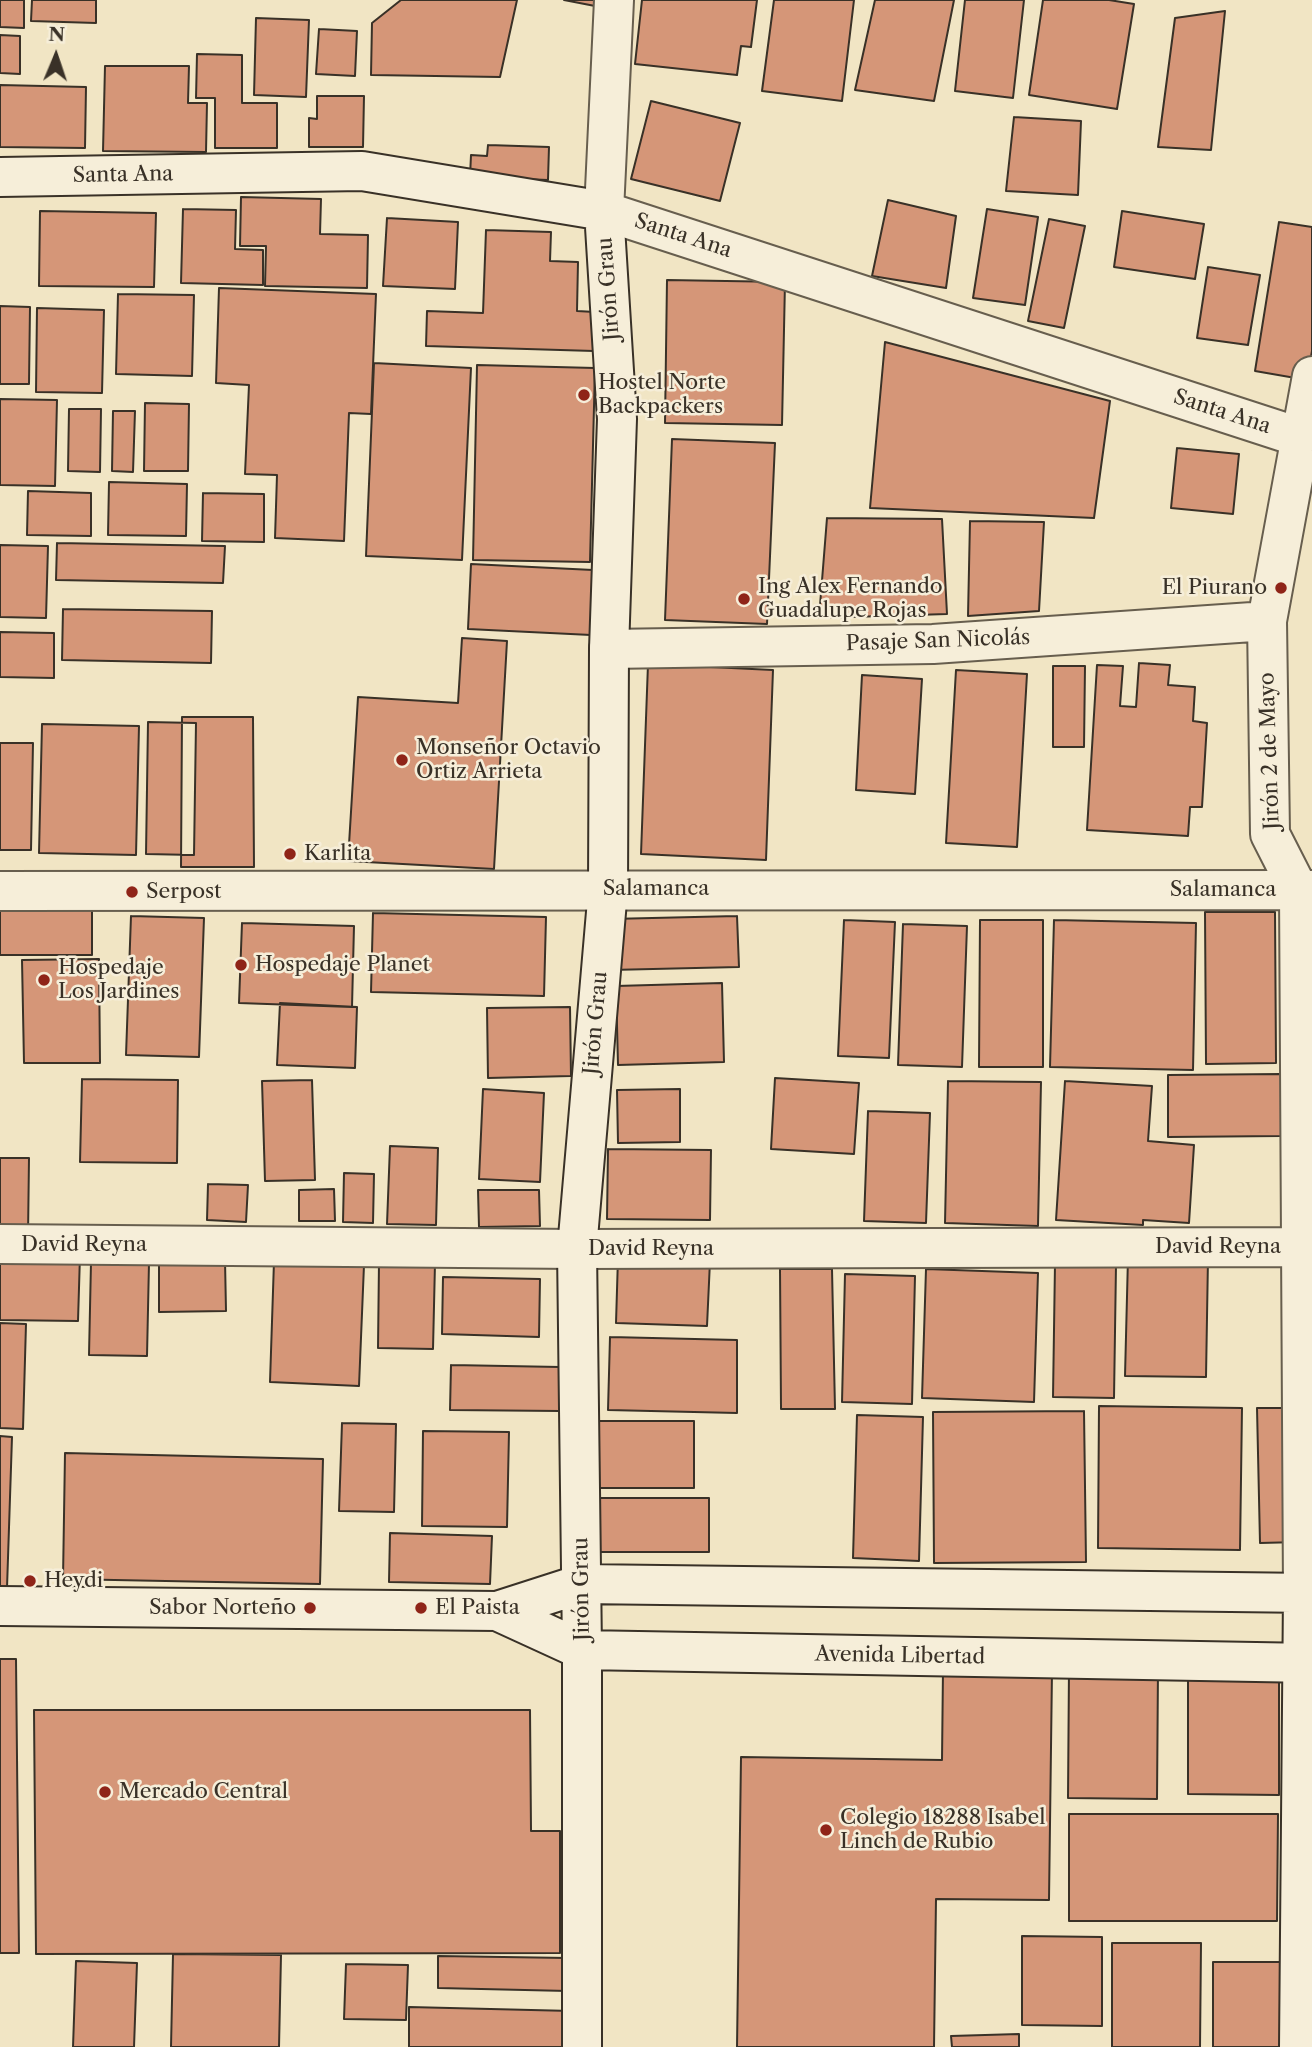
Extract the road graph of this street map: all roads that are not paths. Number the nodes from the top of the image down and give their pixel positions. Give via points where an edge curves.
1 (614, 0) edge
2 (0, 177) edge
3 (604, 211) junction
4 (1312, 376) edge
5 (1299, 437) junction
6 (1267, 621) junction
7 (609, 649) junction
8 (608, 889) junction
9 (1306, 890) edge
10 (0, 891) edge
11 (0, 1244) edge
12 (1302, 1247) junction
13 (577, 1249) junction
14 (582, 1584) junction
15 (1307, 1593) edge
16 (0, 1606) edge
17 (497, 1611) junction
18 (582, 1650) junction
19 (1307, 1663) edge
20 (582, 2047) edge
21 (1298, 2047) edge

1 - 3 street, Jirón Grau
2 - 3 street, Santa Ana via 362,171
3 - 5 street, Santa Ana
3 - 7 street, Jirón Grau via 617,419
4 - 5 street, Jirón 2 de Mayo
5 - 6 street, Jirón 2 de Mayo
6 - 7 street, Pasaje San Nicolás via 933,644
6 - 9 street, Jirón 2 de Mayo via 1270,834
7 - 8 street, Jirón Grau
8 - 9 street, Salamanca
8 - 10 street, Salamanca
8 - 13 street, Jirón Grau
9 - 12 street, Jirón 2 de Mayo
11 - 13 street, David Reyna
12 - 13 street, David Reyna
12 - 15 street, Jirón 2 de Mayo
13 - 14 street, Jirón Grau
14 - 15 street, Avenida Libertad
14 - 17 street, Avenida Libertad
14 - 18 street, Jirón Grau
15 - 19 street, Jirón 2 de Mayo
16 - 17 street, Avenida Libertad
17 - 18 street, Avenida Libertad
18 - 19 street, Avenida Libertad
18 - 20 street, Jirón Grau
19 - 21 street, Jirón 2 de Mayo

